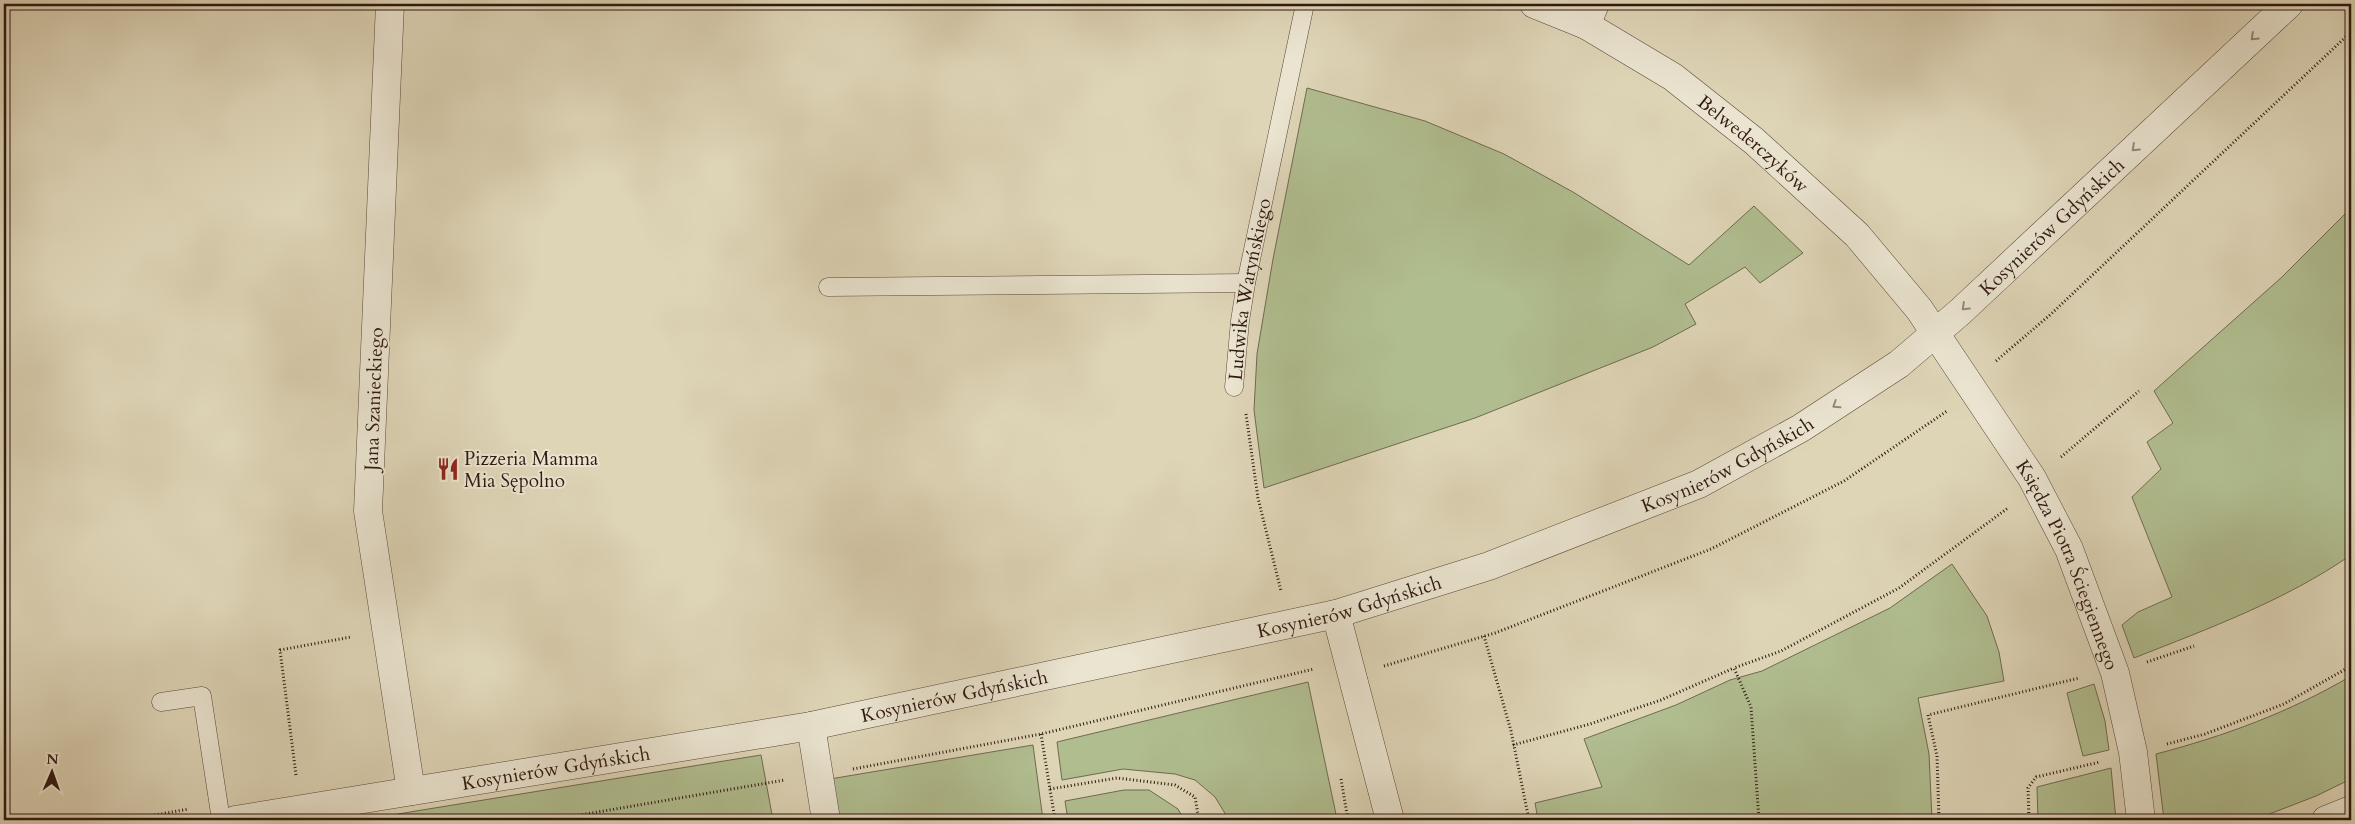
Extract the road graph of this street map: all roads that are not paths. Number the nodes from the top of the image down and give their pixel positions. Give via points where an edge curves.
1 (390, 4) edge
2 (1305, 4) edge
3 (1534, 4) edge
4 (2289, 4) edge
5 (1591, 14) edge
6 (1246, 283) junction
7 (828, 287) dead end
8 (1935, 333) junction
9 (1234, 387) road end
10 (1336, 614) junction
11 (161, 702) dead end
12 (811, 726) junction
13 (411, 791) junction
14 (2351, 810) edge
15 (221, 820) edge
16 (235, 820) edge
17 (826, 820) edge
18 (1390, 820) edge
19 (2141, 820) edge
20 (2326, 820) edge

1 - 13 street, Jana Szanieckiego via 368,510
2 - 6 lane, Ludwika Waryńskiego
3 - 5 street, Belwederczyków
4 -> 8 street, Kosynierów Gdyńskich
5 - 8 street, Belwederczyków via 1754,141 1802,183 1857,235
6 - 7 lane
6 - 9 lane, Ludwika Waryńskiego
8 -> 10 street, Kosynierów Gdyńskich via 1899,364 1801,428 1699,484 1489,566
8 - 19 street, Księdza Piotra Ściegiennego via 2034,482 2069,549 2115,673 2132,752
10 - 12 street, Kosynierów Gdyńskich
10 - 18 street
11 - 15 lane via 202,696
12 - 13 street, Kosynierów Gdyńskich
12 - 17 street
13 - 16 street, Kosynierów Gdyńskich
14 - 20 street

